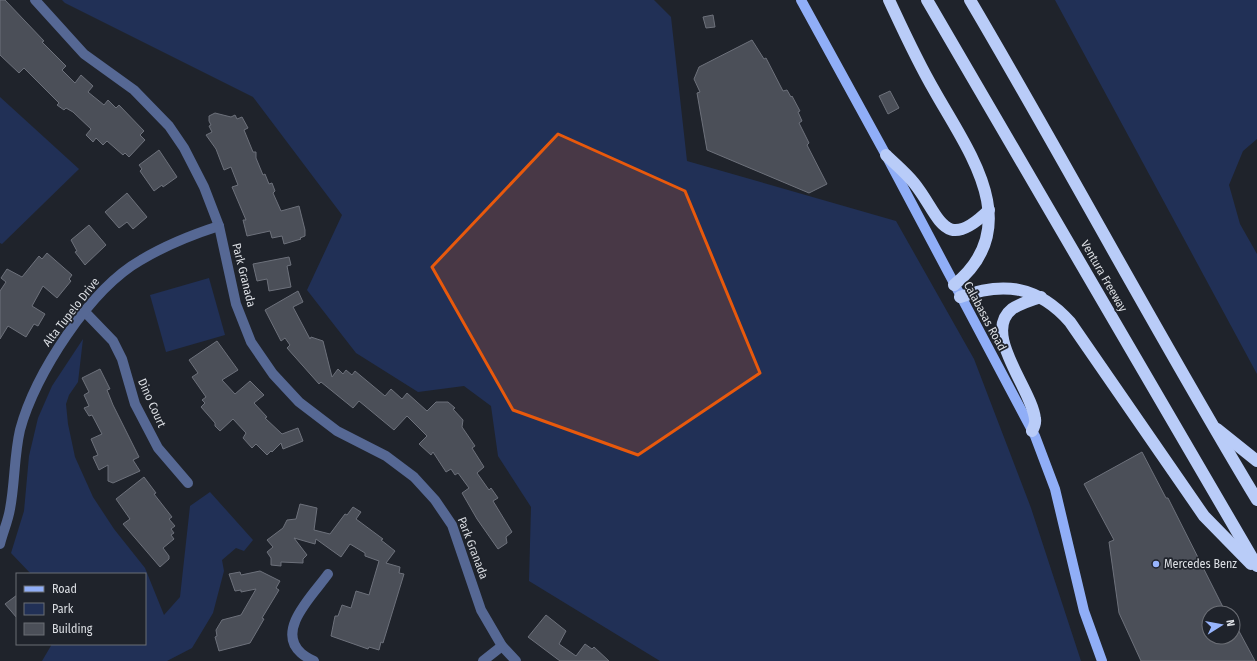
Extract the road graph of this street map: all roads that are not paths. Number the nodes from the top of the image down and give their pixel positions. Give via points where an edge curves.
1 (35, 0) edge
2 (801, 0) edge
3 (889, 0) edge
4 (927, 0) edge
5 (970, 0) edge
6 (886, 155) junction
7 (990, 210) junction
8 (219, 226) junction
9 (954, 285) junction
10 (960, 297) junction
11 (1041, 297) junction
12 (85, 312) junction
13 (1211, 424) junction
14 (1032, 431) junction
15 (1257, 461) edge
16 (188, 483) dead end
17 (1257, 500) edge
18 (0, 544) edge
19 (1257, 566) edge
20 (1257, 571) edge
21 (328, 574) dead end
22 (502, 646) junction
23 (314, 661) edge
24 (483, 661) edge
25 (516, 661) edge
26 (1102, 661) edge

1 - 8 street, Park Granada via 84,54 134,90 169,126 184,148 204,187
2 - 6 main road, Calabasas Road
3 - 7 highway via 916,59 976,165 986,190
4 - 19 highway, Ventura Freeway
5 - 13 highway, Ventura Freeway
6 - 7 highway via 914,184 934,216 947,228 967,228
6 - 9 main road, Calabasas Road
7 - 9 highway via 984,245 967,274
8 - 12 street, Alta Tupelo Drive via 186,237 140,260 111,282
8 - 22 street, Park Granada via 236,304 251,342 273,374 299,402 337,431 386,456 414,477 435,500 452,525 481,610
9 - 10 main road, Calabasas Road
10 - 11 highway via 977,291 1008,288
10 - 14 main road, Calabasas Road
11 - 14 highway via 1011,310 1003,320 1001,329 1005,347 1033,408 1036,421
11 - 20 highway via 1058,308 1070,322 1204,516
12 - 16 street, Dino Court via 113,341 122,358 136,404 158,448
12 - 18 street, Alta Tupelo Drive via 43,371 20,430 10,509
13 - 15 highway
13 - 17 highway, Ventura Freeway
14 - 26 main road, Calabasas Road via 1055,489 1084,611
21 - 23 street via 291,626 292,640 301,653
22 - 24 street
22 - 25 street, Park Granada

